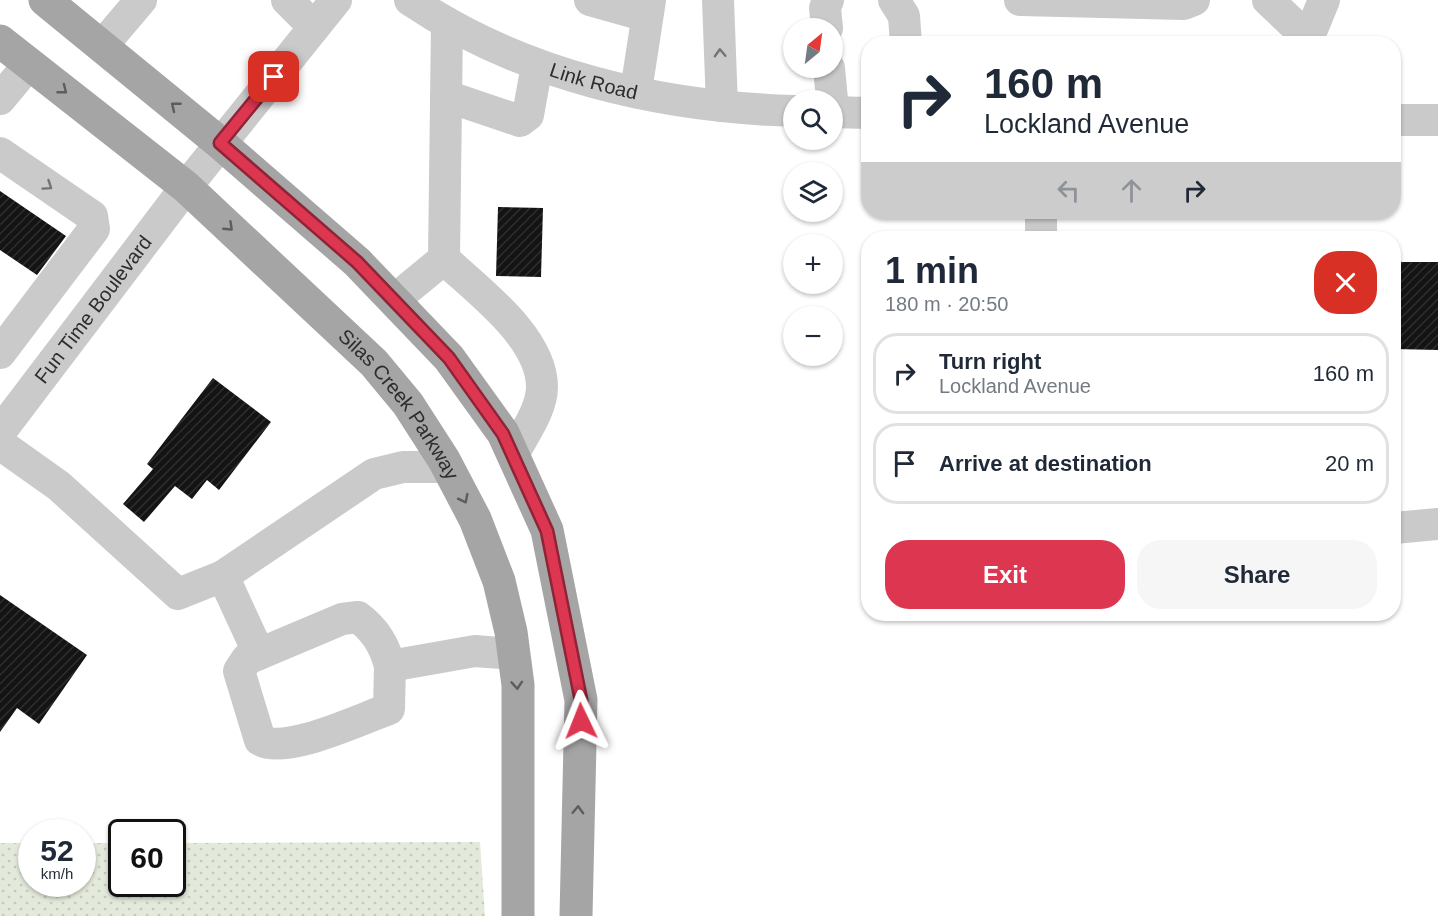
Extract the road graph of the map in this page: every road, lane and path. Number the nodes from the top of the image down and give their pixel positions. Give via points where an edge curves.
1 (45, 0) edge
2 (141, 0) edge
3 (287, 0) edge
4 (336, 0) edge
5 (410, 0) edge
6 (590, 0) edge
7 (718, 0) edge
8 (828, 0) edge
9 (894, 0) edge
10 (1020, 0) edge
11 (1194, 0) edge
12 (1268, 0) edge
13 (1324, 0) edge
14 (648, 8) edge
15 (826, 18) edge
16 (447, 23) junction
17 (314, 27) junction
18 (905, 36) edge
19 (1302, 36) edge
20 (1308, 36) edge
21 (0, 41) edge
22 (102, 46) junction
23 (29, 64) junction
24 (537, 65) junction
25 (636, 91) junction
26 (446, 96) junction
27 (0, 99) edge
28 (722, 106) junction
29 (783, 110) edge
30 (843, 112) edge
31 (861, 113) edge
32 (1401, 120) edge
33 (1438, 120) edge
34 (220, 143) junction
35 (0, 153) edge
36 (186, 187) junction
37 (444, 259) junction
38 (394, 300) junction
39 (0, 353) edge
40 (0, 364) edge
41 (31, 390) junction
42 (0, 432) edge
43 (0, 444) edge
44 (513, 455) junction
45 (448, 467) junction
46 (1438, 524) edge
47 (1401, 527) edge
48 (223, 576) junction
49 (259, 654) junction
50 (514, 654) junction
51 (390, 666) junction
52 (518, 916) edge
53 (576, 916) edge

1 - 22 main road
2 - 22 street
3 - 17 street
4 - 17 street, Fun Time Boulevard
5 - 16 street, Link Road
6 - 14 street
28 -> 7 street
8 - 15 street
9 - 18 street via 904,16
10 - 11 street via 1184,4
12 - 19 street
13 - 20 street
14 - 25 street
16 - 24 street, Link Road
16 - 26 street
17 - 34 street, Fun Time Boulevard
21 - 23 main road, Silas Creek Parkway
34 -> 22 main road
23 - 27 street
23 -> 36 main road, Silas Creek Parkway
24 - 25 street, Link Road
24 - 26 street via 528,115 520,121
25 - 28 street, Link Road
26 - 37 street
28 - 29 street, Link Road
30 - 31 street
32 - 33 street
34 - 36 street, Fun Time Boulevard
34 - 38 main road via 357,262
35 -> 39 street via 94,221 94,229
36 - 41 street, Fun Time Boulevard
36 -> 45 main road, Silas Creek Parkway via 374,363 408,404
37 - 38 street
37 - 44 street via 511,322 536,356 542,388 533,417
38 - 44 main road via 449,358 503,434
40 - 41 street
41 - 42 street, Fun Time Boulevard
43 - 48 street via 59,486 178,594
53 -> 44 main road via 581,700 547,531
45 - 48 street via 403,467 374,474
45 -> 50 main road, Silas Creek Parkway via 475,519 499,581
46 - 47 street
48 - 49 street
49 - 51 street via 342,619 358,617 373,628
49 - 51 street via 246,658 239,671 260,741 268,745 288,744 389,709
50 - 51 street via 475,651
50 -> 52 main road, Silas Creek Parkway via 518,685

